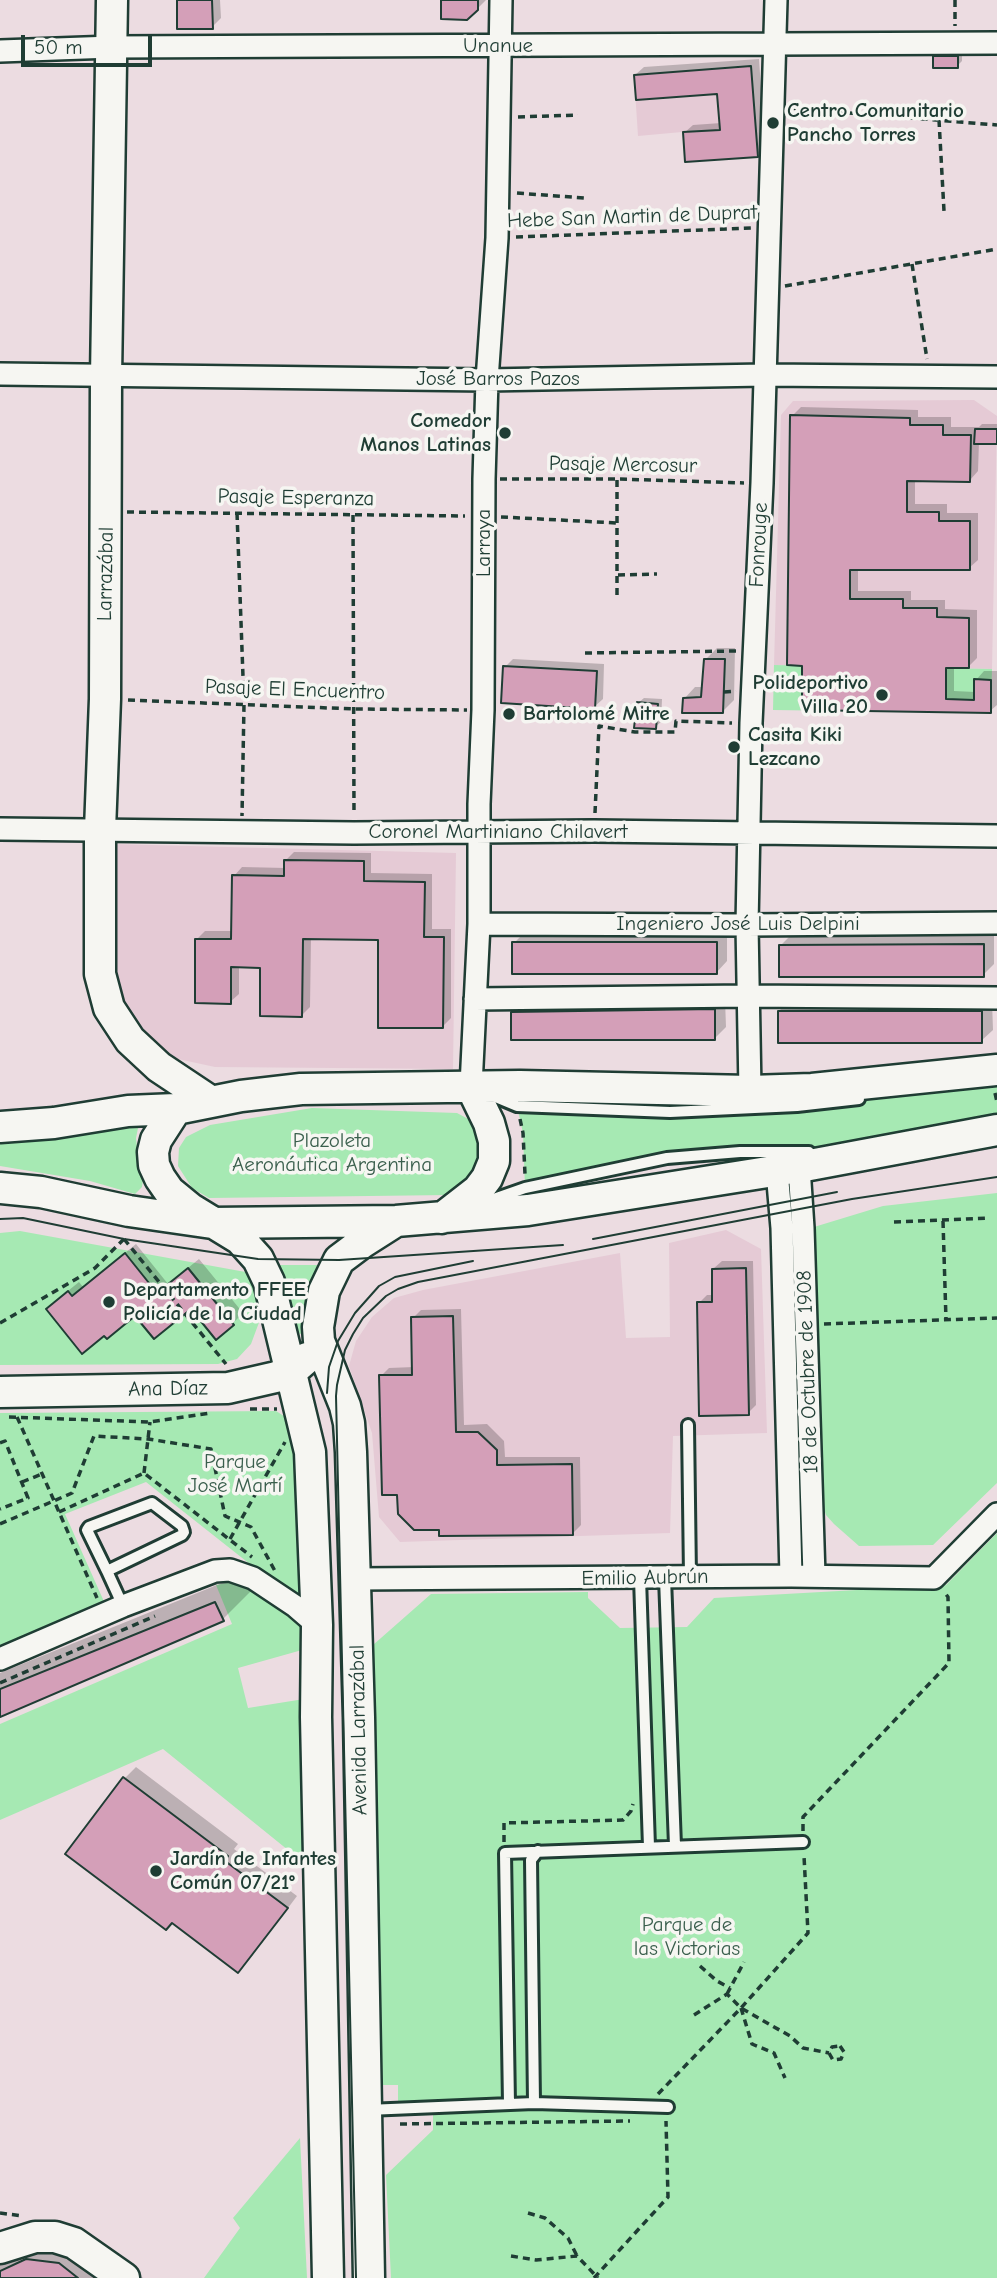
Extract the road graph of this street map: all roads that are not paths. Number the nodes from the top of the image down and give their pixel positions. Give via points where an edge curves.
1 (112, 0) edge
2 (501, 0) edge
3 (776, 0) edge
4 (775, 42) junction
5 (997, 43) edge
6 (500, 46) junction
7 (112, 47) junction
8 (0, 51) edge
9 (0, 374) edge
10 (764, 375) junction
11 (106, 377) junction
12 (997, 377) edge
13 (487, 380) junction
14 (0, 829) edge
15 (100, 830) junction
16 (480, 831) junction
17 (749, 834) junction
18 (997, 836) edge
19 (997, 923) edge
20 (479, 924) junction
21 (747, 925) junction
22 (747, 996) junction
23 (997, 998) edge
24 (475, 999) junction
25 (997, 1070) edge
26 (471, 1086) junction
27 (750, 1091) junction
28 (876, 1097) dead end
29 (209, 1101) junction
30 (176, 1109) junction
31 (0, 1127) edge
32 (997, 1130) edge
33 (878, 1140) dead end
34 (788, 1169) junction
35 (0, 1188) edge
36 (442, 1218) junction
37 (396, 1221) junction
38 (212, 1223) junction
39 (319, 1341) junction
40 (292, 1371) junction
41 (0, 1392) edge
42 (688, 1425) dead end
43 (997, 1514) edge
44 (107, 1571) junction
45 (791, 1576) junction
46 (814, 1576) junction
47 (690, 1577) junction
48 (640, 1578) junction
49 (665, 1578) junction
50 (355, 1579) junction
51 (114, 1610) junction
52 (317, 1625) junction
53 (0, 1659) edge
54 (316, 1717) junction
55 (359, 1717) junction
56 (803, 1842) road end
57 (675, 1846) junction
58 (649, 1847) junction
59 (538, 1851) junction
60 (534, 2103) junction
61 (509, 2104) junction
62 (668, 2107) road end
63 (374, 2109) junction
64 (0, 2248) edge
65 (124, 2278) edge
66 (328, 2278) edge
67 (369, 2278) edge

1 - 7 main road, Larrazábal
2 - 6 street, Larraya
3 - 4 street, Fonrouge
4 - 5 street, Unanue
4 - 6 street, Unanue
4 - 10 street, Fonrouge
6 - 7 street, Unanue
6 - 13 street, Larraya
7 - 8 street, Unanue
7 - 11 main road, Larrazábal
9 - 11 street, José Barros Pazos
10 - 12 street, José Barros Pazos
10 - 13 street, José Barros Pazos
10 - 17 street, Fonrouge
11 - 13 street, José Barros Pazos
11 - 15 main road, Larrazábal
13 - 16 street, Larraya
14 - 15 street, Coronel Martiniano Chilavert
15 - 16 street, Coronel Martiniano Chilavert
15 - 29 main road, Larrazábal via 98,957 109,1008 144,1054
16 - 17 street, Coronel Martiniano Chilavert
16 - 20 street, Larraya
17 - 18 street, Coronel Martiniano Chilavert
17 - 21 street, Fonrouge
19 - 21 street, Ingeniero José Luis Delpini
20 - 21 street, Ingeniero José Luis Delpini
20 - 24 street, Larraya
21 - 22 street, Fonrouge
22 - 23 street
22 - 24 street
22 - 27 street, Fonrouge
24 - 26 street, Larraya
25 - 27 main road
26 - 27 main road
26 - 28 lane via 517,1106 670,1112
26 - 29 main road via 301,1089
26 - 36 main road via 489,1123 494,1160 478,1190
29 - 30 main road
30 - 31 main road
30 - 38 main road, Avenida Larrazábal via 156,1139 154,1165 169,1191
32 - 34 main road
33 - 36 lane via 824,1153 740,1152 667,1158 526,1188
34 - 36 main road via 528,1210
34 - 45 street, 18 de Octubre de 1908 via 782,1228
34 - 46 street, 18 de Octubre de 1908 via 806,1325
35 - 38 main road
36 - 37 main road
37 - 38 main road
37 - 39 main road, Avenida Larrazábal via 339,1260 324,1291
38 - 40 main road, Avenida Larrazábal via 240,1239 258,1259 269,1282
39 - 40 main road
39 - 50 main road, Avenida Larrazábal via 349,1423
40 - 41 main road, Ana Díaz via 212,1389
40 - 52 main road, Avenida Larrazábal via 310,1452
42 - 47 lane
43 - 46 street, Emilio Aubrún via 934,1578
44 - 44 lane via 89,1527 152,1503 183,1526 182,1535
44 - 51 lane
45 - 46 street, Emilio Aubrún
45 - 47 street, Emilio Aubrún
47 - 49 street, Emilio Aubrún
48 - 49 street, Emilio Aubrún
48 - 50 street, Emilio Aubrún
48 - 58 lane
49 - 57 lane
50 - 55 main road, Avenida Larrazábal
51 - 52 street via 215,1571 230,1570 265,1585
51 - 53 street
52 - 54 main road, Avenida Larrazábal
54 - 55 main road
54 - 66 main road, Avenida Larrazábal
55 - 63 main road, Avenida Larrazábal
56 - 57 lane
57 - 58 lane
58 - 59 lane
59 - 60 lane via 531,1860
59 - 61 lane via 505,1853
60 - 61 lane
60 - 62 lane
61 - 63 lane
63 - 67 main road, Avenida Larrazábal
64 - 65 main road via 35,2237 55,2237 74,2243

